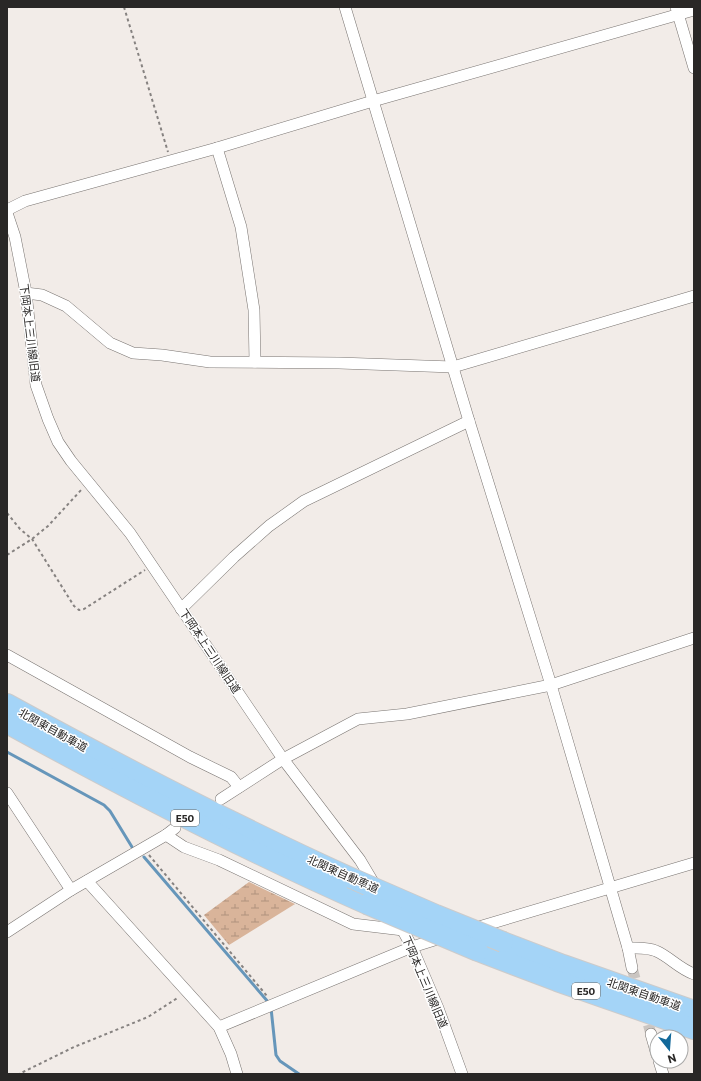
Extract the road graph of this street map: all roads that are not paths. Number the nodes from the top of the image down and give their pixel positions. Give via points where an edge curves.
1 (345, 7) edge
2 (694, 10) edge
3 (677, 11) edge
4 (694, 68) edge
5 (373, 101) junction
6 (217, 148) junction
7 (7, 211) edge
8 (26, 293) junction
9 (694, 296) edge
10 (255, 362) junction
11 (453, 367) junction
12 (469, 421) junction
13 (181, 609) junction
14 (694, 638) edge
15 (7, 655) edge
16 (551, 685) junction
17 (7, 704) edge
18 (7, 724) edge
19 (283, 759) junction
20 (239, 786) junction
21 (7, 793) edge
22 (221, 799) dead end
23 (694, 863) edge
24 (87, 881) junction
25 (610, 888) junction
26 (71, 890) junction
27 (403, 930) junction
28 (7, 932) edge
29 (412, 947) junction
30 (628, 948) junction
31 (632, 968) tunnel mouth
32 (694, 974) edge
33 (694, 1011) edge
34 (219, 1028) junction
35 (694, 1030) edge
36 (237, 1074) edge
37 (462, 1074) edge

1 - 5 street
2 - 3 street
3 - 4 street
3 - 5 street
5 - 6 street
5 - 11 street
6 - 7 street via 25,201
6 - 10 street via 241,226 254,310
7 - 8 street, 下岡本上三川線旧道
8 - 10 street via 42,295 66,306 110,344 133,353 210,362
8 - 13 street, 下岡本上三川線旧道 via 36,385 58,442 130,533
9 - 11 street
10 - 11 street
11 - 12 street
12 - 13 street via 304,501 269,526
12 - 16 street
13 - 19 street, 下岡本上三川線旧道
14 - 16 street
15 - 20 street via 190,757 231,777
16 - 19 street via 407,714 358,719
16 - 25 street
17 - 33 highway, 北関東自動車道 / E50, bridge via 196,804 351,878 562,965
18 - 35 highway, 北関東自動車道 / E50, bridge via 182,817 367,904 478,951
19 - 20 street
19 - 27 street, 下岡本上三川線旧道 via 360,860
20 - 22 street
21 - 26 street
23 - 25 street
24 - 26 street
24 - 27 street via 170,831 184,847 219,860 353,924
24 - 34 street
25 - 29 street
25 - 30 street
26 - 28 street
27 - 29 street, 下岡本上三川線旧道
29 - 34 street
29 - 37 street, 下岡本上三川線旧道
30 - 31 street
30 - 32 street via 656,950
34 - 36 street

